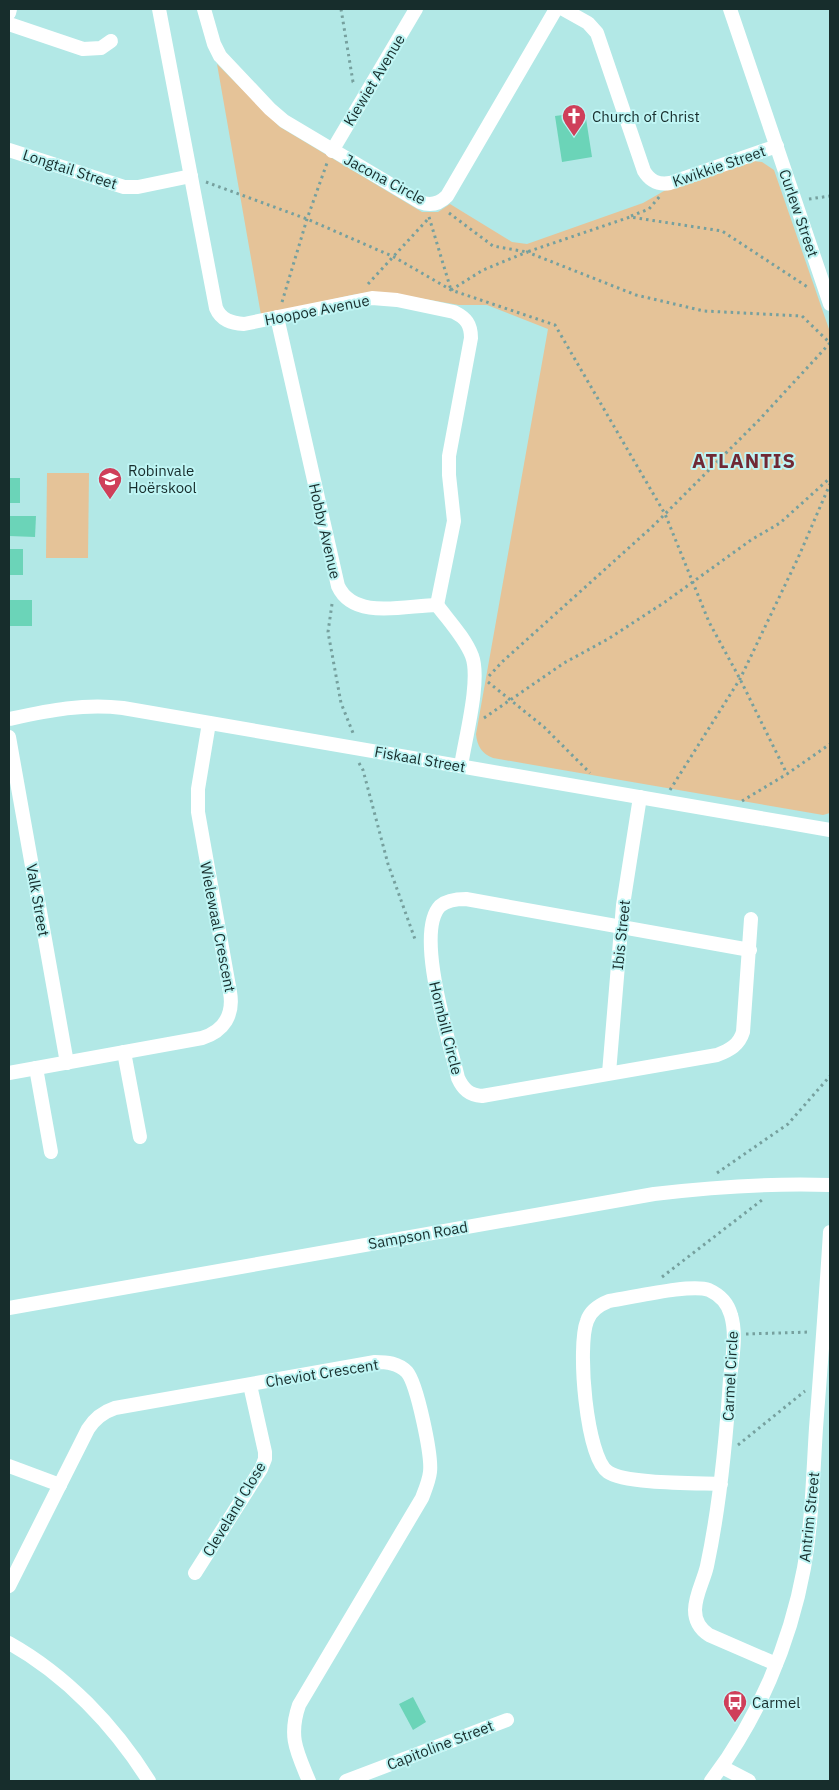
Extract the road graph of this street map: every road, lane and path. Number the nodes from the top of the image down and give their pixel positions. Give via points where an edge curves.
1 (10, 9) edge
2 (159, 9) edge
3 (204, 9) edge
4 (341, 9) edge
5 (416, 9) edge
6 (556, 9) edge
7 (563, 9) edge
8 (730, 9) edge
9 (9, 13) edge
10 (9, 24) edge
11 (111, 42) dead end
12 (368, 90) junction
13 (776, 146) junction
14 (9, 150) edge
15 (332, 150) junction
16 (191, 176) junction
17 (664, 184) junction
18 (830, 196) edge
19 (440, 202) junction
20 (796, 203) junction
21 (424, 204) junction
22 (630, 216) junction
23 (429, 217) junction
24 (307, 219) junction
25 (527, 252) junction
26 (394, 256) junction
27 (451, 290) junction
28 (828, 298) edge
29 (356, 300) junction
30 (454, 312) junction
31 (277, 317) junction
32 (830, 343) edge
33 (830, 478) edge
34 (830, 484) edge
35 (665, 514) junction
36 (691, 582) junction
37 (338, 586) junction
38 (438, 605) junction
39 (740, 679) junction
40 (511, 701) junction
41 (9, 719) edge
42 (209, 723) junction
43 (468, 725) junction
44 (9, 736) edge
45 (830, 744) edge
46 (351, 747) junction
47 (461, 766) junction
48 (788, 774) junction
49 (592, 789) junction
50 (640, 798) junction
51 (666, 802) junction
52 (738, 814) junction
53 (830, 830) edge
54 (752, 919) dead end
55 (621, 927) junction
56 (430, 949) junction
57 (750, 950) junction
58 (124, 1052) junction
59 (67, 1063) junction
60 (36, 1068) junction
61 (9, 1073) edge
62 (609, 1073) junction
63 (830, 1076) edge
64 (140, 1137) dead end
65 (51, 1152) dead end
66 (716, 1173) dead end
67 (782, 1184) junction
68 (830, 1185) edge
69 (830, 1232) edge
70 (660, 1279) dead end
71 (9, 1308) edge
72 (824, 1332) junction
73 (733, 1335) junction
74 (250, 1385) junction
75 (820, 1385) junction
76 (725, 1451) junction
77 (9, 1466) edge
78 (721, 1484) junction
79 (60, 1485) junction
80 (195, 1573) dead end
81 (9, 1586) edge
82 (9, 1643) edge
83 (776, 1664) junction
84 (507, 1720) dead end
85 (722, 1767) junction
86 (148, 1781) edge
87 (309, 1781) edge
88 (346, 1781) edge
89 (711, 1781) edge
90 (749, 1781) edge

1 - 9 street
2 - 16 street, Hoopoe Avenue
3 - 15 street, Jacona Circle via 214,44 230,68 284,121
4 - 12 path via 353,82
5 - 12 street, Kiewiet Avenue
6 - 19 street, Jacona Circle via 447,196
7 - 17 street, Kwikkie Street via 588,23 597,33 644,171 654,182
8 - 13 street, Curlew Street
10 - 11 street via 83,49 95,50
12 - 15 street, Kiewiet Avenue
13 - 17 street, Kwikkie Street
13 - 20 street, Curlew Street
14 - 16 street, Longtail Street via 124,187
15 - 21 street, Jacona Circle
15 - 24 path
16 - 24 path
16 - 31 street, Hoopoe Avenue via 218,313 226,320 244,324
17 - 22 path via 664,191 649,208
18 - 20 path
19 - 21 street, Jacona Circle
19 - 25 path via 445,210 493,246
20 - 28 street, Curlew Street
21 - 23 path
22 - 25 path
22 - 28 path via 722,230
23 - 26 path
23 - 27 path
24 - 26 path
24 - 31 path
25 - 27 path via 483,270
25 - 32 path via 636,294 704,311 802,316
26 - 27 path
26 - 29 path via 362,289
27 - 30 path
27 - 35 path via 555,325
29 - 30 street, Hoopoe Avenue via 385,298
29 - 31 street, Hoopoe Avenue
30 - 38 street via 466,320 471,338 450,456 454,520
31 - 37 street, Hobby Avenue
32 - 35 path
33 - 36 path via 780,523
34 - 39 path
35 - 36 path
35 - 40 path via 485,680
36 - 39 path
36 - 40 path via 608,639 530,684
37 - 38 street, Hobby Avenue via 349,600 362,606
37 - 46 path via 328,632 341,703 353,733
38 - 43 street via 467,646 474,664 475,684
39 - 48 path
39 - 51 path via 670,790
40 - 43 path via 475,724
40 - 49 path via 544,727 594,777
41 - 42 street, Fiskaal Street via 64,708 94,706
42 - 46 street, Fiskaal Street
42 - 58 street, Wielewaal Crescent via 198,789 198,812 231,1010 223,1026 210,1036
43 - 47 street
44 - 59 street, Valk Street
45 - 48 path
46 - 47 street, Fiskaal Street
46 - 56 path via 363,770 388,864 416,941
47 - 49 street, Fiskaal Street
48 - 52 path via 739,802
49 - 50 street, Fiskaal Street
50 - 51 street, Fiskaal Street
50 - 55 street, Ibis Street
51 - 52 street, Fiskaal Street
52 - 53 street, Fiskaal Street
54 - 57 street, Hornbill Circle
55 - 56 street, Hornbill Circle via 474,900 456,900 440,907
55 - 57 street, Hornbill Circle
55 - 62 street, Ibis Street
56 - 62 street, Hornbill Circle via 458,1078 468,1092 482,1096
57 - 62 street, Hornbill Circle via 743,1032 735,1046 717,1055
58 - 59 street, Wielewaal Crescent
58 - 64 street
59 - 60 street, Wielewaal Crescent
60 - 61 street, Wielewaal Crescent
60 - 65 street
63 - 66 path via 788,1124
67 - 68 street, Sampson Road
67 - 70 path
67 - 71 street, Sampson Road via 691,1190 621,1200
69 - 72 street, Antrim Street
72 - 73 path
72 - 75 street, Antrim Street
73 - 76 street, Carmel Circle
73 - 78 street, Carmel Circle via 726,1302 712,1292 694,1288 602,1304 587,1319 583,1336 582,1382 601,1466 614,1475 631,1479
74 - 79 street, Cheviot Crescent via 115,1408 103,1413 88,1429
74 - 80 street, Cleveland Close via 264,1460
74 - 87 street, Cheviot Crescent via 375,1362 398,1365 406,1371 415,1388 429,1450 430,1474 422,1498 299,1705 294,1738
75 - 76 path via 802,1393 730,1452
75 - 83 street, Antrim Street via 804,1566 796,1604
76 - 78 street, Carmel Circle
77 - 79 street
78 - 83 street, Carmel Circle via 707,1567 695,1607 697,1622 709,1635
79 - 81 street, Cheviot Crescent
82 - 86 street via 37,1661 83,1699 122,1743
83 - 85 street, Antrim Street via 750,1720
84 - 88 street, Capitoline Street
85 - 89 street, Antrim Street
85 - 90 street

